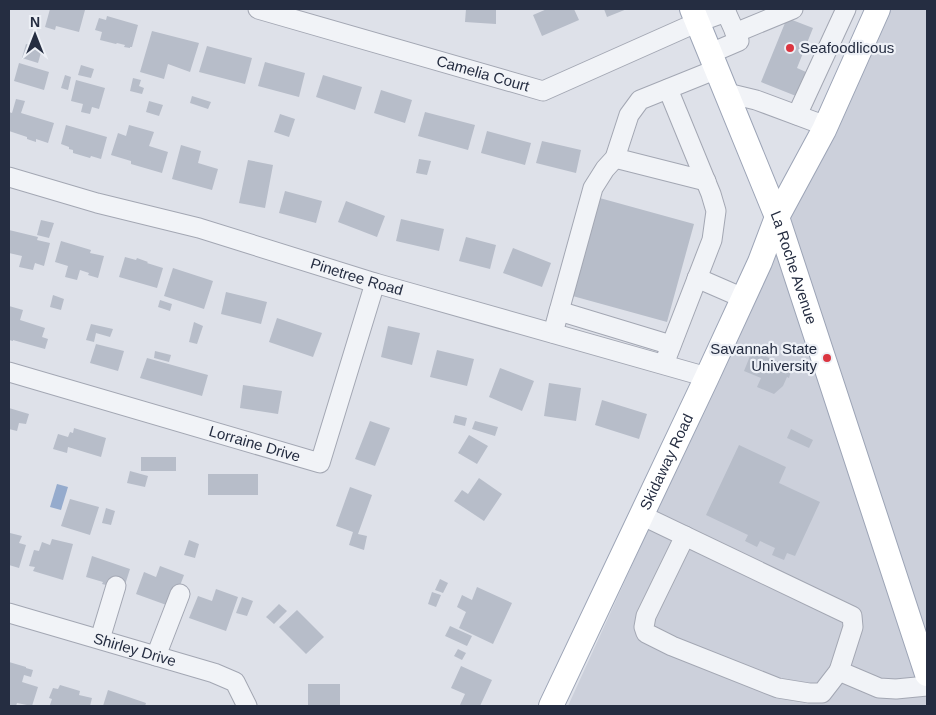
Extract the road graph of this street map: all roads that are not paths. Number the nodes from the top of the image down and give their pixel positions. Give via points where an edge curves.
1 (258, 9) edge
2 (793, 9) edge
3 (847, 9) edge
4 (725, 10) edge
5 (695, 15) edge
6 (875, 15) edge
7 (735, 33) junction
8 (714, 61) junction
9 (668, 89) junction
10 (727, 93) junction
11 (797, 115) junction
12 (826, 126) junction
13 (615, 158) junction
14 (9, 177) edge
15 (706, 181) junction
16 (777, 217) junction
17 (697, 278) junction
18 (375, 283) junction
19 (743, 298) junction
20 (559, 311) junction
21 (553, 333) junction
22 (672, 345) junction
23 (664, 364) junction
24 (9, 372) edge
25 (707, 377) junction
26 (641, 515) junction
27 (685, 536) junction
28 (116, 586) dead end
29 (180, 594) dead end
30 (9, 613) edge
31 (100, 640) junction
32 (156, 656) junction
33 (839, 671) junction
34 (927, 674) edge
35 (927, 686) edge
36 (247, 706) edge
37 (551, 706) edge

1 - 5 street, Camelia Court via 543,91
2 - 7 street
3 - 6 street
3 - 11 street
4 - 5 street, Camelia Court
4 - 7 street
5 - 8 main road, La Roche Avenue
6 - 12 main road, Skidaway Road
7 - 8 street via 738,41
8 - 9 street
8 - 10 main road, La Roche Avenue
9 - 13 street via 640,100 629,115
9 - 15 street
10 - 11 street
10 - 16 main road, La Roche Avenue
11 - 12 street
12 - 16 main road, Skidaway Road
13 - 15 street
13 - 20 street via 593,188
14 - 18 street, Pinetree Road via 199,228
15 - 17 street via 716,211 712,240
16 - 19 main road, Skidaway Road
16 - 34 main road, La Roche Avenue
17 - 19 street
17 - 22 street
18 - 21 street, Pinetree Road
18 - 24 street, Lorraine Drive via 320,463
19 - 25 main road, Skidaway Road
20 - 21 street
20 - 22 street
21 - 23 street, Pinetree Road
22 - 23 street
23 - 25 street, Pinetree Road
25 - 26 main road, Skidaway Road
26 - 27 street
26 - 37 main road, Skidaway Road
27 - 33 street via 852,616 852,627
27 - 33 street via 646,616 646,633 778,688 822,693
28 - 31 street
29 - 32 street
30 - 31 street, Shirley Drive
31 - 32 street, Shirley Drive
32 - 36 street, Shirley Drive via 234,682
33 - 35 street via 879,688

